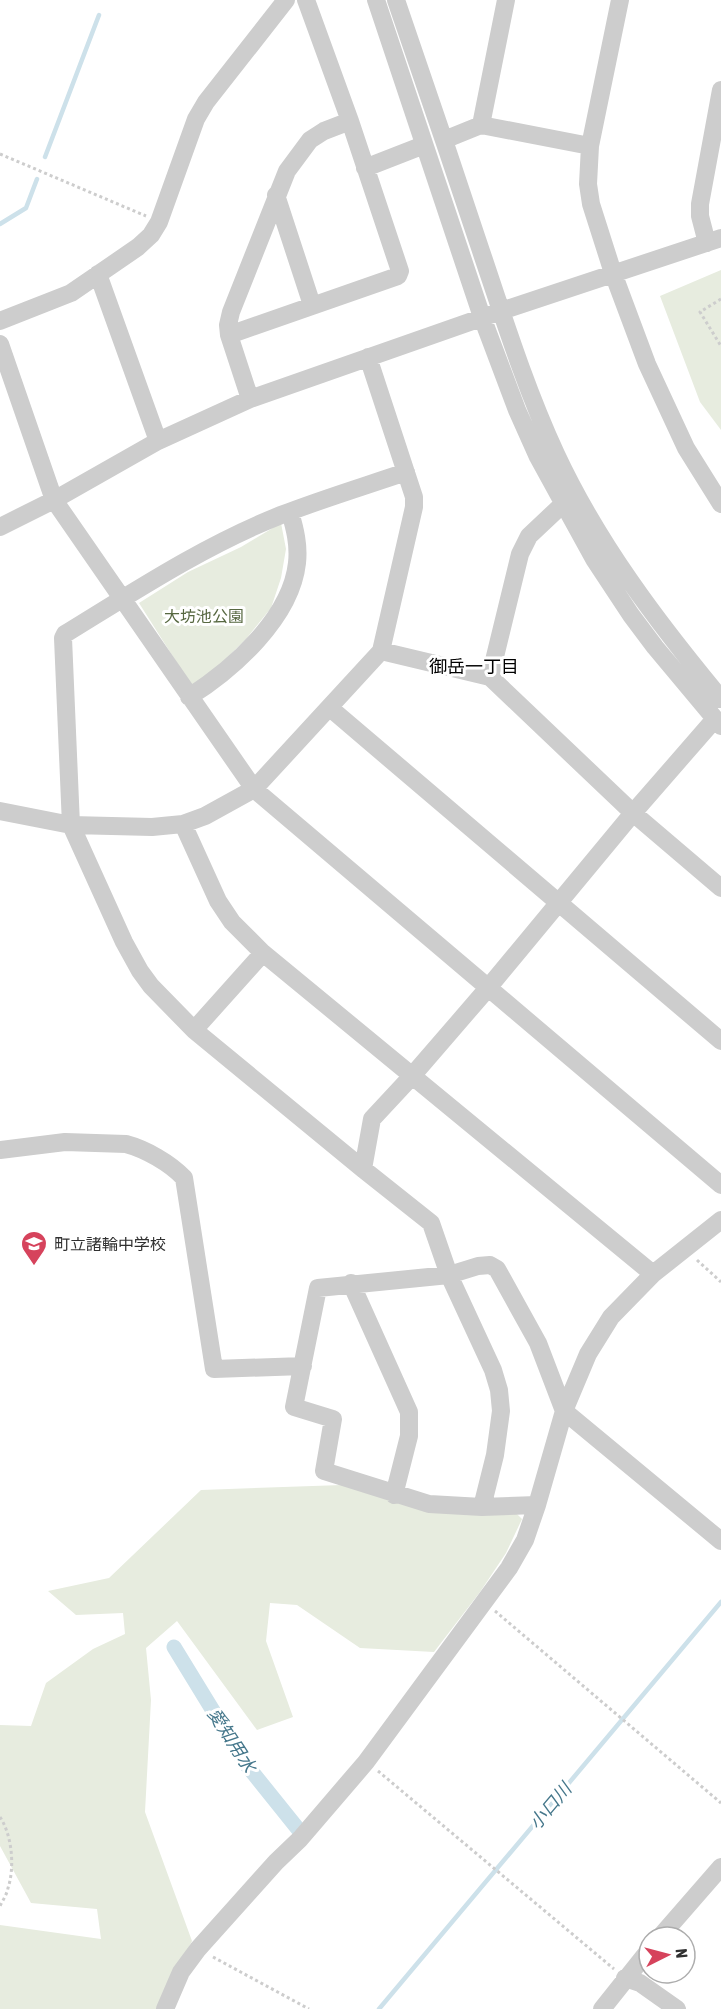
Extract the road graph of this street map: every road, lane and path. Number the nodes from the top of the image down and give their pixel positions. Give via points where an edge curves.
1 (286, 0) edge
2 (306, 0) edge
3 (376, 0) edge
4 (396, 0) edge
5 (506, 0) edge
6 (620, 0) edge
7 (721, 90) edge
8 (350, 121) junction
9 (481, 125) junction
10 (444, 140) junction
11 (424, 145) junction
12 (590, 146) junction
13 (0, 154) edge
14 (365, 168) junction
15 (276, 195) junction
16 (159, 222) junction
17 (714, 240) edge
18 (613, 273) junction
19 (98, 274) junction
20 (721, 299) edge
21 (312, 305) junction
22 (501, 311) junction
23 (482, 317) junction
24 (0, 321) edge
25 (229, 335) junction
26 (0, 344) edge
27 (721, 346) edge
28 (368, 357) junction
29 (250, 399) junction
30 (158, 441) junction
31 (406, 472) junction
32 (54, 500) junction
33 (563, 504) junction
34 (721, 504) edge
35 (290, 512) junction
36 (0, 528) edge
37 (121, 600) junction
38 (381, 651) junction
39 (490, 677) junction
40 (189, 697) junction
41 (721, 699) edge
42 (330, 708) junction
43 (718, 723) edge
44 (254, 789) junction
45 (0, 811) edge
46 (633, 813) junction
47 (183, 824) junction
48 (71, 825) junction
49 (721, 888) edge
50 (558, 903) junction
51 (263, 952) junction
52 (488, 988) junction
53 (194, 1030) junction
54 (721, 1041) edge
55 (412, 1076) junction
56 (0, 1150) edge
57 (363, 1169) junction
58 (721, 1185) edge
59 (721, 1220) edge
60 (685, 1249) junction
61 (449, 1275) junction
62 (653, 1275) junction
63 (721, 1282) edge
64 (351, 1283) junction
65 (303, 1366) junction
66 (564, 1411) junction
67 (394, 1495) junction
68 (537, 1505) junction
69 (482, 1506) junction
70 (721, 1541) edge
71 (484, 1602) junction
72 (366, 1762) junction
73 (721, 1803) edge
74 (0, 1816) edge
75 (721, 1867) edge
76 (0, 1906) edge
77 (670, 1925) edge
78 (198, 1949) junction
79 (637, 1964) edge
80 (625, 1978) junction
81 (165, 2009) edge
82 (309, 2009) edge
83 (602, 2009) edge
84 (677, 2009) edge

1 - 16 street via 196,119
2 - 8 street
3 - 11 street
4 - 10 street
5 - 9 street
6 - 12 street
7 - 17 street via 700,204 700,216
8 - 14 street
8 - 15 street via 324,130 310,140 286,171
9 - 10 street
9 - 12 street
10 - 22 street
11 - 14 street
11 - 23 street
12 - 18 street via 591,204
13 - 16 path
14 - 21 street via 400,271 398,276
15 - 21 street
15 - 25 street via 231,312
16 - 19 street via 138,247
17 - 18 street
18 - 22 street
18 - 34 street via 662,399 686,448
19 - 24 street via 71,293
19 - 30 street
20 - 27 path via 700,312
21 - 25 street
22 - 23 street
22 - 41 street via 538,414 579,498 654,615
23 - 28 street
23 - 33 street via 517,410
25 - 29 street
26 - 32 street
28 - 29 street
28 - 31 street
29 - 30 street
30 - 32 street
31 - 35 street
31 - 38 street via 414,507
32 - 36 street
32 - 37 street
33 - 39 street via 528,537 520,554
33 - 43 street via 631,615
35 - 37 street via 238,535
35 - 40 street via 297,536 297,565 285,600 246,650 211,683
37 - 40 street
37 - 48 street via 63,638
38 - 39 street
38 - 42 street
39 - 46 street
40 - 44 street
42 - 44 street
42 - 50 street
43 - 46 street
44 - 47 street
44 - 52 street
45 - 48 street
46 - 49 street
46 - 50 street
47 - 48 street via 137,828
47 - 51 street via 218,901 232,922
48 - 53 street via 136,963 151,986
50 - 52 street
50 - 54 street
51 - 53 street
51 - 55 street
52 - 55 street
52 - 58 street
53 - 57 street
55 - 57 street via 372,1119
55 - 62 street
56 - 65 street via 65,1142 126,1144 178,1171 184,1178 214,1369
57 - 61 street via 431,1223
59 - 60 street
60 - 62 street
60 - 63 path
61 - 64 street
61 - 66 street via 478,1266 498,1269 538,1343
61 - 69 street via 499,1390 501,1411 495,1455
62 - 66 street via 610,1317 588,1354
64 - 65 street via 318,1288
64 - 67 street via 409,1412 410,1436
65 - 67 street via 294,1407 333,1419 324,1471
66 - 68 street
66 - 70 street
67 - 69 street via 429,1504
68 - 69 street
68 - 71 street via 525,1540
71 - 72 street
71 - 73 path
72 - 78 street
72 - 80 path
74 - 76 path via 8,1836 12,1869
75 - 77 street
78 - 81 street via 181,1972
78 - 82 path
79 - 80 street
80 - 83 street
80 - 84 street via 640,1983

